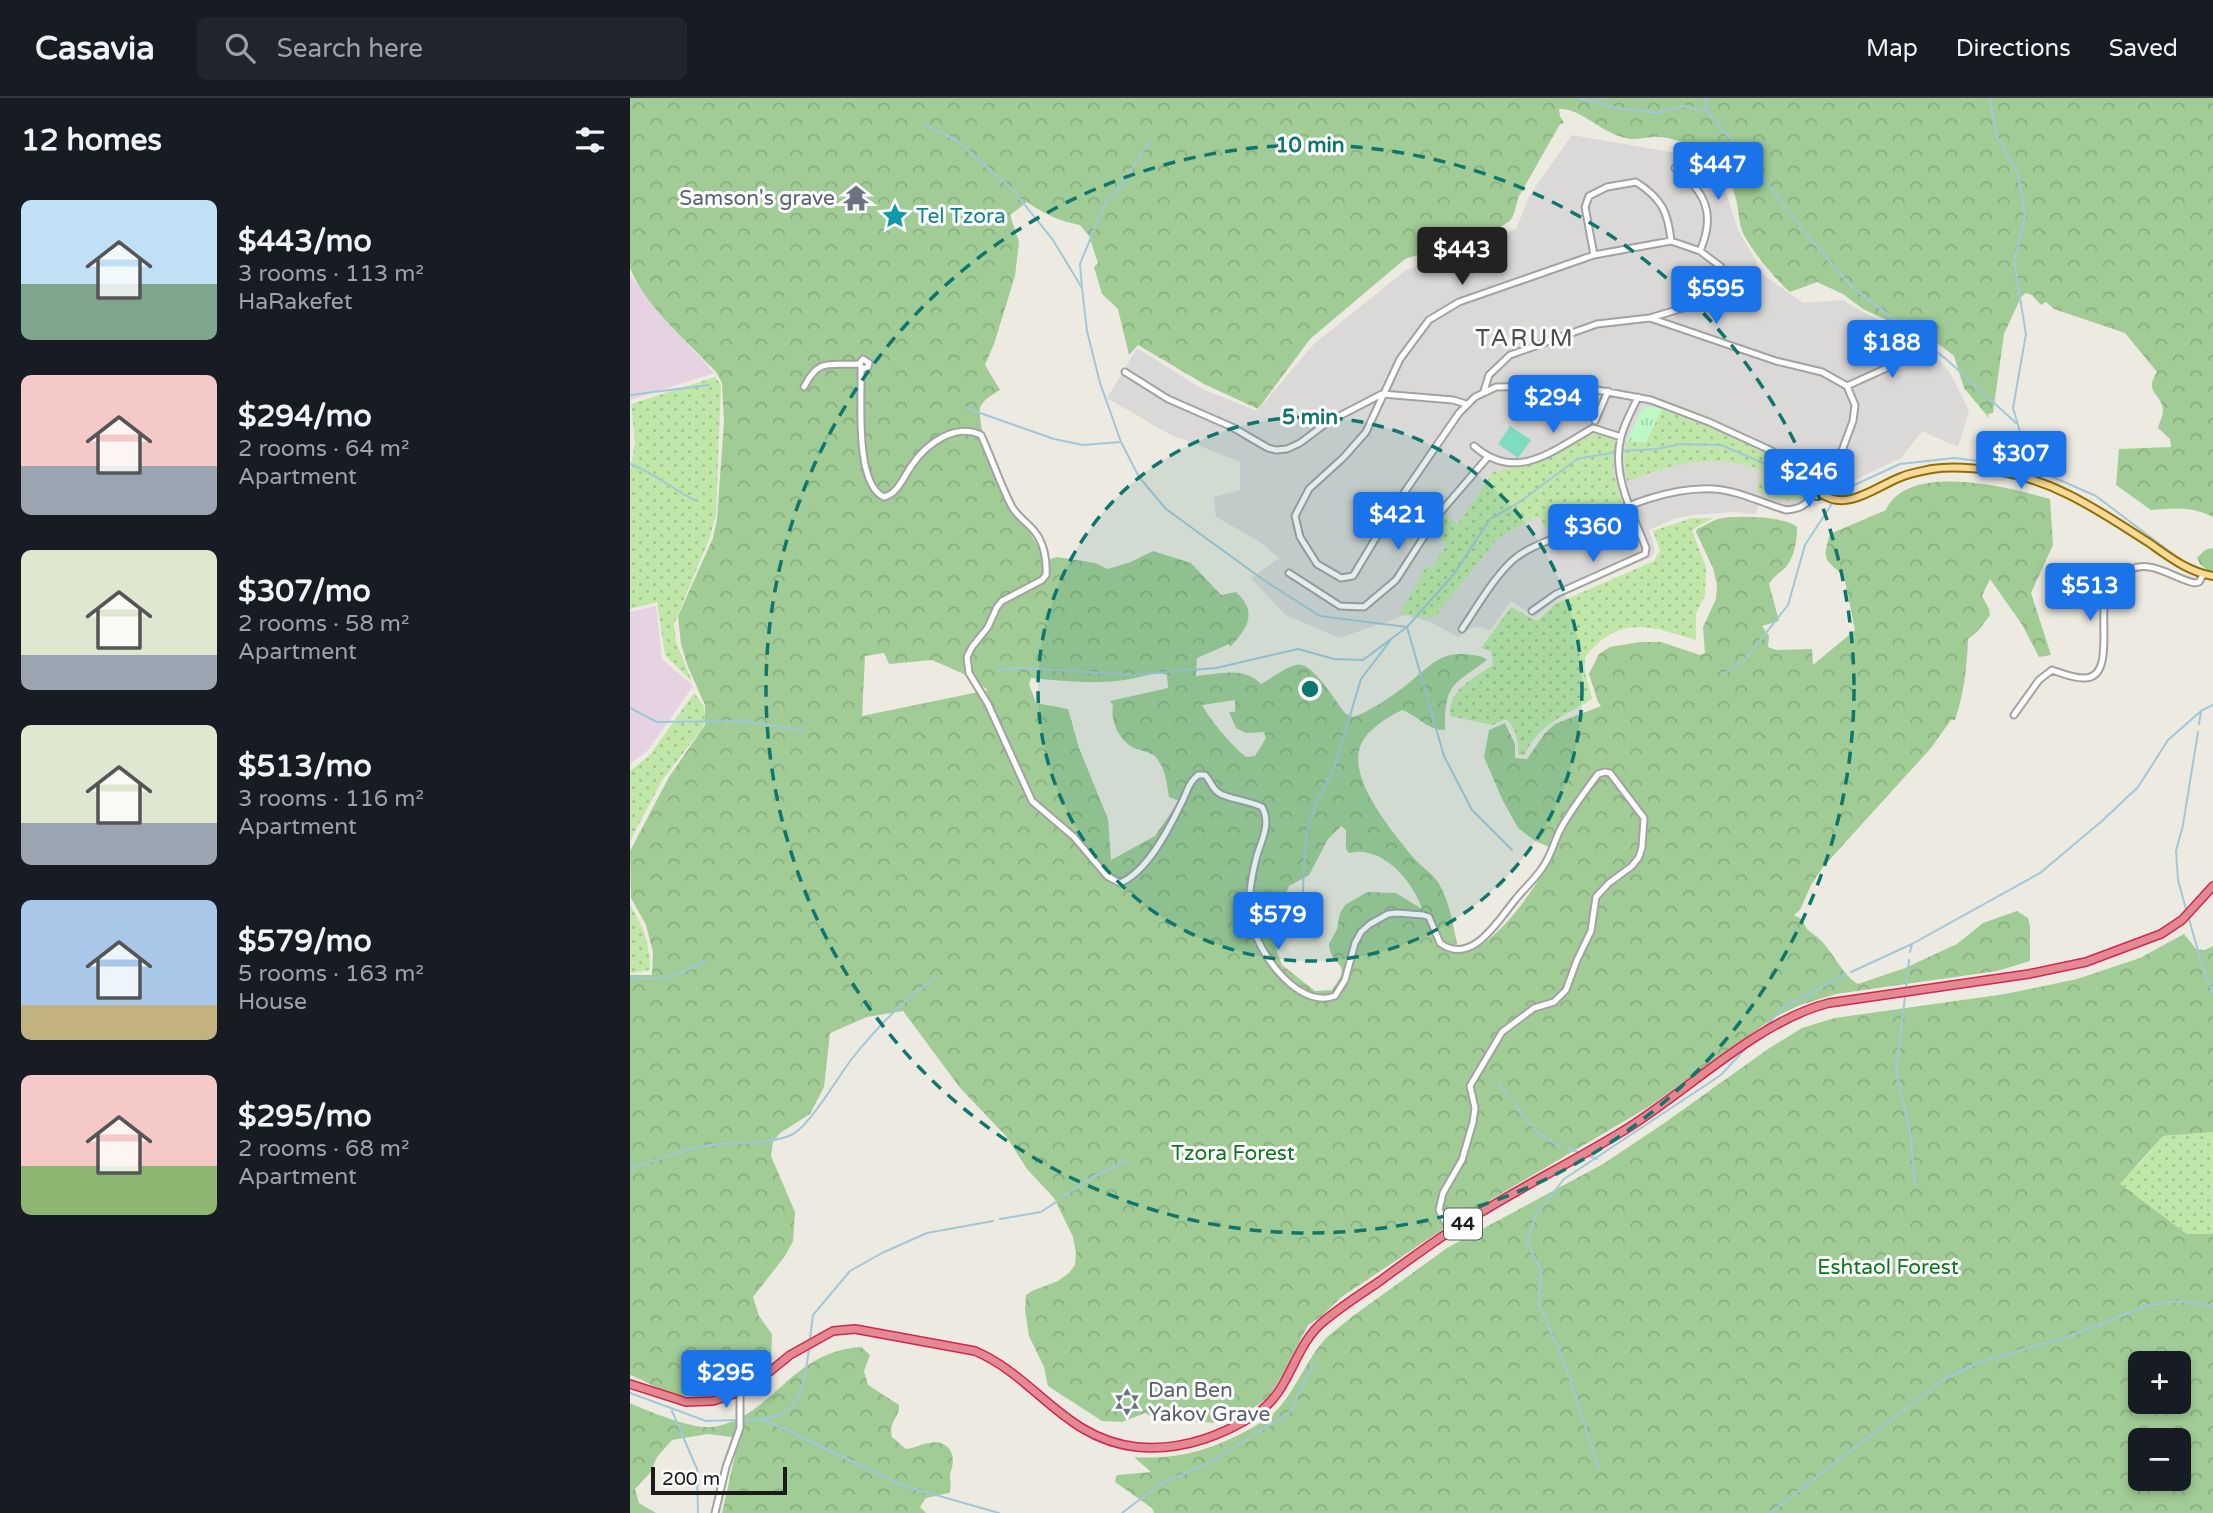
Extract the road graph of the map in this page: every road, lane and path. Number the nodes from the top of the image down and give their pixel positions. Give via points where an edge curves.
1 (1675, 168) dead end
2 (1671, 241) junction
3 (1700, 251) junction
4 (1594, 255) junction
5 (1650, 318) junction
6 (1891, 343) dead end
7 (1125, 372) dead end
8 (1847, 386) junction
9 (804, 387) dead end
10 (1484, 391) junction
11 (1608, 391) junction
12 (1382, 394) junction
13 (1638, 397) junction
14 (1466, 404) junction
15 (1595, 421) dead end
16 (1620, 437) junction
17 (1474, 446) dead end
18 (1487, 458) junction
19 (1817, 485) junction
20 (1822, 494) junction
21 (1812, 495) junction
22 (1630, 506) junction
23 (1289, 573) dead end
24 (2203, 575) junction
25 (2213, 576) edge
26 (1532, 611) dead end
27 (1462, 629) dead end
28 (2014, 715) dead end
29 (2213, 886) edge
30 (1451, 1231) junction
31 (630, 1384) edge
32 (740, 1392) junction
33 (715, 1513) edge

1 - 3 street via 1696,187 1708,215
2 - 3 street
2 - 4 street
2 - 4 street via 1664,207 1636,182 1589,196 1585,207
3 - 5 street via 1725,274 1721,294
4 - 12 street via 1459,302 1429,320 1399,359
5 - 8 street via 1822,372
5 - 10 street via 1597,324 1517,352 1494,369
6 - 8 street via 1891,366
7 - 12 street via 1168,399 1276,450 1292,447
8 - 19 street via 1855,405 1853,421 1834,472 1828,481
9 - 30 street via 810,374 824,364 860,366 862,438 869,481 884,497 942,437 973,431 981,435 1015,512 1036,533 1045,558 1046,575 1002,601 967,657 969,673 1032,802 1074,837 1107,876 1120,883 1129,880 1156,847 1198,775 1205,775 1221,795 1262,807 1267,825 1250,892 1251,926 1270,964 1318,998 1335,996 1362,932 1388,914 1429,917 1440,943 1451,948 1475,944 1488,935 1546,862 1562,826 1598,774 1610,774 1618,781 1640,812 1644,826 1639,858 1596,897 1591,931 1566,990 1502,1032 1470,1086 1475,1108 1472,1122 1462,1160 1439,1210
10 - 11 street via 1511,385
10 - 14 street
11 - 13 street
11 - 15 street
12 - 14 street
12 - 14 street via 1366,432 1309,489 1295,516 1300,537 1317,564 1342,579 1353,576 1402,495
13 - 16 street
13 - 19 street via 1749,440 1795,465
16 - 18 street via 1594,428 1522,463
16 - 22 street via 1619,467
17 - 18 street
18 - 23 street via 1438,515 1396,580 1364,607 1340,606
19 - 20 main road
19 - 21 main road via 1810,489
20 - 21 main road
20 - 24 main road via 1838,500 1857,497 1900,477 1933,469 1997,471 2079,498
21 - 22 street via 1808,503 1794,510 1712,489 1673,492
22 - 26 street via 1645,554 1556,594
22 - 27 street via 1516,557
24 - 25 main road
24 - 28 street via 2194,583 2147,566 2123,574 2106,593 2104,661 2099,673 2082,679 2052,670
29 - 30 highway, 44 via 2182,920 2161,934 2086,962 1809,1008 1744,1045 1625,1130
30 - 32 highway, 44 via 1322,1322 1269,1405 1193,1444 1135,1447 1103,1439 1077,1426 1020,1379 975,1351 855,1329 833,1331 807,1344
31 - 32 highway, 44 via 686,1402 713,1401
32 - 33 street via 740,1428

